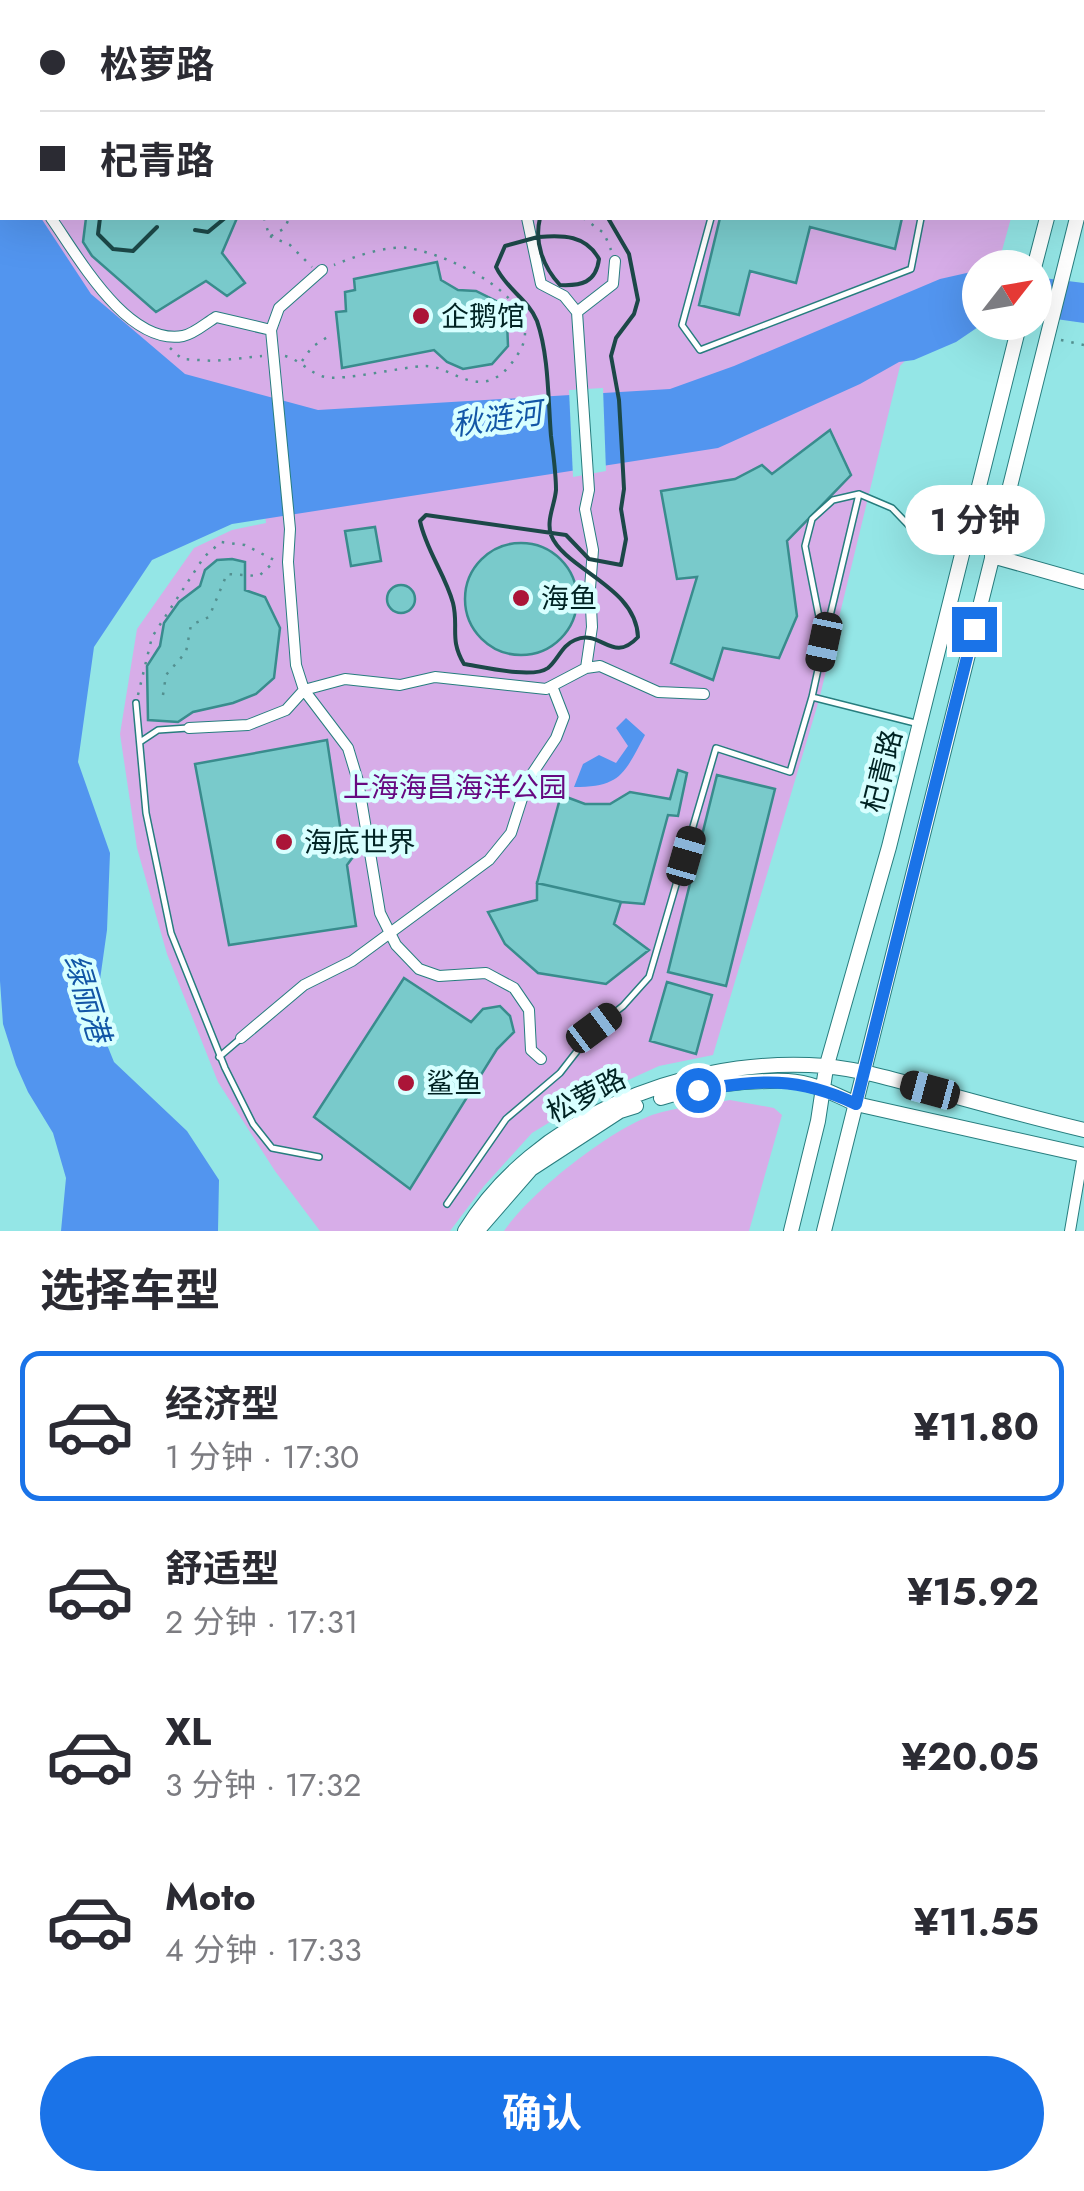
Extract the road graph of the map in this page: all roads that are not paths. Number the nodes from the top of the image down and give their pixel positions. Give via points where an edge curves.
1 (52, 220) edge
2 (527, 220) edge
3 (709, 220) edge
4 (921, 220) edge
5 (1046, 220) edge
6 (1077, 220) edge
7 (1039, 250) edge
8 (615, 261) road end
9 (319, 272) road end
10 (577, 312) junction
11 (271, 330) junction
12 (1016, 340) edge
13 (859, 494) junction
14 (964, 548) junction
15 (992, 556) junction
16 (1084, 582) edge
17 (824, 642) junction
18 (586, 668) junction
19 (552, 686) junction
20 (304, 690) junction
21 (704, 694) dead end
22 (812, 697) junction
23 (136, 703) road end
24 (920, 724) junction
25 (189, 728) joint
26 (140, 742) junction
27 (389, 930) junction
28 (241, 1038) joint
29 (219, 1057) junction
30 (541, 1059) dead end
31 (826, 1068) junction
32 (862, 1072) junction
33 (823, 1088) junction
34 (856, 1104) junction
35 (1084, 1130) edge
36 (1083, 1155) edge
37 (319, 1157) dead end
38 (447, 1204) dead end
39 (464, 1231) edge
40 (477, 1231) edge
41 (790, 1231) edge
42 (824, 1231) edge
43 (1070, 1231) edge

1 - 11 street via 119,311 158,336 185,336 216,317
2 - 10 street via 541,284
3 - 4 lane via 682,325 700,350 910,269
5 - 7 main road
6 - 15 main road, 杞青路
8 - 10 street via 613,284
9 - 11 street via 278,308
10 - 18 street via 589,490 584,509 592,550
11 - 20 street via 290,529 282,562
12 - 14 main road, 杞青路
13 - 14 lane via 892,508 915,532
13 - 17 lane
13 - 17 lane via 833,500 812,519 805,546
14 - 24 main road, 杞青路
15 - 16 main road
15 - 32 main road, 杞青路
17 - 22 lane
18 - 19 street
18 - 21 street via 600,666 658,692
19 - 20 street via 435,677 400,686 344,679
19 - 27 street via 564,717 528,780 510,833 490,860
20 - 25 street via 286,710 248,725
20 - 27 street via 348,748 371,873
22 - 24 lane
22 - 38 lane via 790,772 716,748 649,976 594,1028 560,1073 506,1119
23 - 26 lane
24 - 31 main road, 杞青路
25 - 26 lane via 158,730
26 - 29 lane via 146,813 171,933
27 - 28 street via 352,960 304,985
27 - 30 street via 420,969 439,976 486,972 514,988 529,1010 530,1050
28 - 29 lane
29 - 37 lane via 272,1148
31 - 32 main road, 松萝路
31 - 33 main road, 杞青路
31 - 39 main road, 松萝路 via 736,1070 615,1103 536,1152
32 - 34 main road, 杞青路
32 - 35 main road, 松萝路
33 - 34 main road, 松萝路
33 - 40 main road, 松萝路 via 790,1081 725,1086 620,1111 531,1169
33 - 41 main road, 杞青路
34 - 36 main road, 松萝路
34 - 42 main road, 杞青路
36 - 43 street

